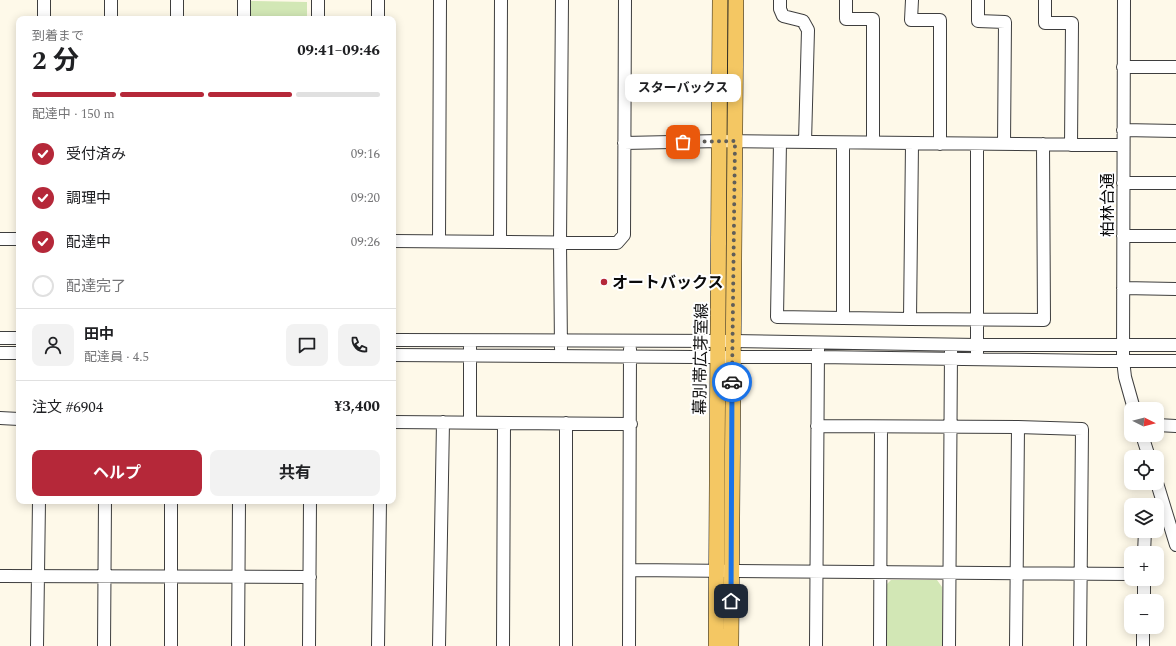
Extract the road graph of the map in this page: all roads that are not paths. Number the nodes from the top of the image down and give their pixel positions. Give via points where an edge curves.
1 (44, 0) edge
2 (111, 0) edge
3 (177, 0) edge
4 (244, 0) edge
5 (318, 0) edge
6 (378, 0) edge
7 (440, 0) edge
8 (501, 0) edge
9 (562, 0) edge
10 (625, 0) edge
11 (720, 0) edge
12 (736, 0) edge
13 (780, 0) edge
14 (846, 0) edge
15 (912, 0) edge
16 (978, 0) edge
17 (1045, 0) edge
18 (1124, 0) edge
19 (44, 16) edge
20 (110, 16) edge
21 (177, 16) edge
22 (244, 16) edge
23 (318, 16) edge
24 (378, 16) edge
25 (1123, 67) junction
26 (1176, 67) edge
27 (1123, 130) junction
28 (1176, 131) edge
29 (727, 141) junction
30 (624, 142) junction
31 (780, 142) junction
32 (805, 142) junction
33 (843, 143) junction
34 (873, 143) junction
35 (912, 144) junction
36 (940, 144) junction
37 (977, 144) junction
38 (1004, 144) junction
39 (1044, 144) junction
40 (1071, 145) junction
41 (1123, 145) junction
42 (1123, 183) junction
43 (1176, 184) edge
44 (1123, 236) junction
45 (1176, 236) edge
46 (0, 238) edge
47 (16, 239) edge
48 (396, 241) edge
49 (439, 241) junction
50 (500, 242) junction
51 (560, 242) junction
52 (1123, 288) junction
53 (1176, 289) edge
54 (843, 318) junction
55 (910, 319) junction
56 (976, 320) junction
57 (0, 338) edge
58 (16, 338) edge
59 (396, 340) edge
60 (471, 341) junction
61 (630, 341) junction
62 (725, 341) junction
63 (561, 342) junction
64 (818, 343) junction
65 (951, 344) junction
66 (977, 344) junction
67 (1122, 344) junction
68 (1176, 345) edge
69 (0, 353) edge
70 (16, 353) edge
71 (396, 355) edge
72 (470, 356) junction
73 (561, 356) junction
74 (630, 357) junction
75 (725, 357) junction
76 (817, 357) junction
77 (951, 359) junction
78 (977, 359) junction
79 (1122, 360) junction
80 (1176, 361) edge
81 (1132, 402) edge
82 (0, 418) edge
83 (16, 419) edge
84 (396, 422) edge
85 (443, 422) junction
86 (470, 422) junction
87 (504, 422) junction
88 (566, 424) junction
89 (631, 424) junction
90 (817, 426) junction
91 (882, 426) junction
92 (1164, 426) edge
93 (1176, 426) edge
94 (951, 427) junction
95 (1018, 427) junction
96 (39, 504) edge
97 (105, 504) edge
98 (171, 504) edge
99 (239, 504) edge
100 (310, 504) edge
101 (380, 504) edge
102 (1164, 520) edge
103 (1176, 545) edge
104 (630, 570) junction
105 (724, 570) junction
106 (817, 571) junction
107 (880, 572) junction
108 (949, 574) junction
109 (1016, 574) junction
110 (1080, 574) junction
111 (1124, 574) edge
112 (0, 576) edge
113 (38, 576) junction
114 (104, 576) junction
115 (172, 576) junction
116 (239, 577) junction
117 (310, 577) junction
118 (1143, 634) edge
119 (37, 646) edge
120 (104, 646) edge
121 (171, 646) edge
122 (238, 646) edge
123 (309, 646) edge
124 (378, 646) edge
125 (439, 646) edge
126 (503, 646) edge
127 (566, 646) edge
128 (630, 646) edge
129 (716, 646) edge
130 (731, 646) edge
131 (816, 646) edge
132 (880, 646) edge
133 (948, 646) edge
134 (1016, 646) edge
135 (1080, 646) edge
136 (1143, 646) edge

1 - 19 street
2 - 20 street
3 - 21 street
4 - 22 street
5 - 23 street
6 - 24 street
7 - 49 street
8 - 50 street
9 - 51 street
10 - 30 street
11 - 29 main road, 幕別帯広芽室線
12 - 29 main road, 幕別帯広芽室線
13 - 32 street via 783,16 803,21 808,30
14 - 34 street via 846,19 873,19
15 - 36 street via 912,20 940,20
16 - 38 street via 978,21 1005,22
17 - 40 street via 1045,23 1072,23
18 - 25 street, 柏林台通
25 - 26 street
25 - 27 street, 柏林台通
27 - 28 street
27 - 41 street, 柏林台通
29 - 30 street
29 - 31 street
29 - 62 main road, 幕別帯広芽室線
30 - 51 street via 624,235 617,243
31 - 32 street
31 - 54 street via 777,317
32 - 33 street
33 - 34 street
33 - 54 street
34 - 35 street
35 - 36 street
35 - 55 street
36 - 37 street
37 - 38 street
37 - 56 street
38 - 39 street
39 - 40 street
39 - 56 street via 1044,320
40 - 41 street
41 - 42 street, 柏林台通
42 - 43 street
42 - 44 street, 柏林台通
44 - 45 street
44 - 52 street, 柏林台通
46 - 47 street
48 - 49 street
49 - 50 street
50 - 51 street
51 - 63 street
52 - 53 street
52 - 67 street, 柏林台通
54 - 55 street
55 - 56 street
56 - 66 street
57 - 58 street
59 - 60 street
60 - 63 street
60 - 72 street
61 - 62 street
61 - 63 street
61 - 74 street
62 - 64 street
62 - 75 main road, 幕別帯広芽室線
63 - 73 street
64 - 65 street
64 - 76 street
65 - 66 street
65 - 77 street
66 - 67 street
66 - 78 street
67 - 68 street
67 - 79 street, 柏林台通
69 - 70 street
71 - 72 street
72 - 73 street
72 - 86 street
73 - 74 street
74 - 75 street
74 - 89 street
75 - 76 street
75 - 105 main road, 幕別帯広芽室線
76 - 77 street
76 - 90 street
77 - 78 street
77 - 94 street
78 - 79 street
79 - 80 street
79 - 81 street, 柏林台通
82 - 83 street
84 - 85 street
85 - 86 street
85 - 125 street
86 - 87 street
87 - 88 street
87 - 126 street
88 - 89 street
88 - 127 street
89 - 104 street
90 - 91 street
90 - 106 street
91 - 94 street
91 - 107 street
92 - 93 street
94 - 95 street
94 - 108 street
95 - 109 street
95 - 110 street via 1082,429
96 - 113 street
97 - 114 street
98 - 115 street
99 - 116 street
100 - 117 street
101 - 124 street
102 - 103 street
104 - 105 street
104 - 128 street
105 - 106 street
105 - 129 main road, 幕別帯広芽室線
105 - 130 main road, 幕別帯広芽室線
106 - 107 street
106 - 131 street
107 - 108 street
107 - 132 street
108 - 109 street
108 - 133 street
109 - 110 street
109 - 134 street
110 - 111 street
110 - 135 street
112 - 113 street
113 - 114 street
113 - 119 street
114 - 115 street
114 - 120 street
115 - 116 street
115 - 121 street
116 - 117 street
116 - 122 street
117 - 123 street
118 - 136 street

